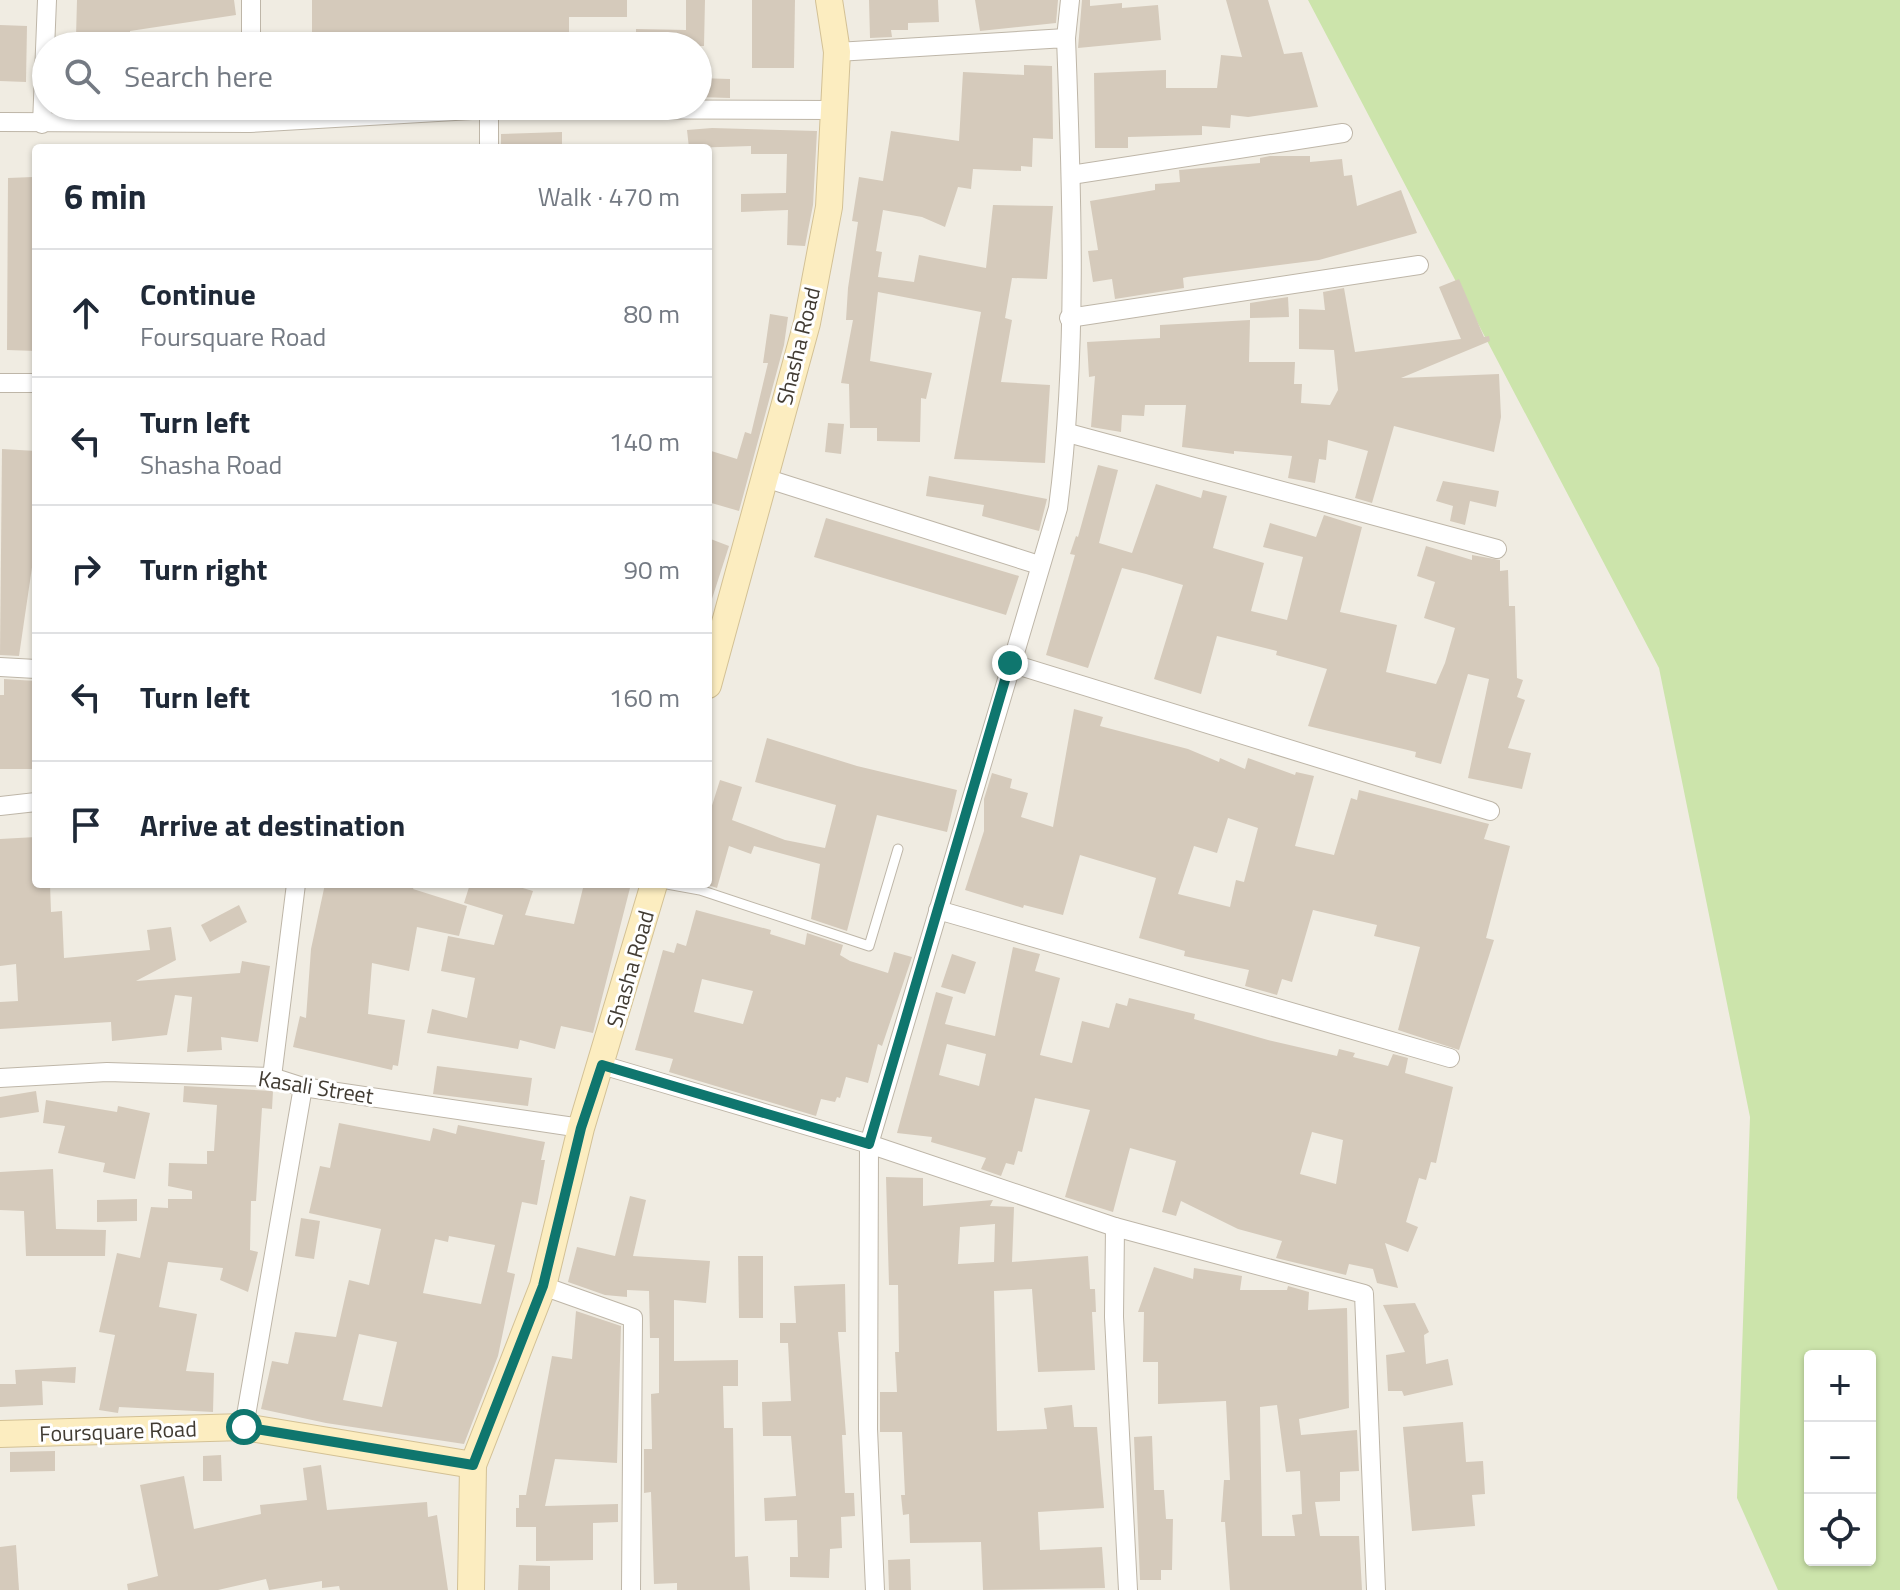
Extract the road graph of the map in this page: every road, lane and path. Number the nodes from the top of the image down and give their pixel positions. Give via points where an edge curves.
1 (47, 0) edge
2 (251, 0) edge
3 (829, 0) edge
4 (1070, 0) edge
5 (46, 32) edge
6 (251, 32) edge
7 (1066, 38) junction
8 (837, 52) junction
9 (712, 110) edge
10 (833, 110) junction
11 (42, 120) edge
12 (125, 120) edge
13 (489, 120) edge
14 (0, 122) edge
15 (42, 124) junction
16 (1343, 133) dead end
17 (489, 144) edge
18 (1071, 175) junction
19 (1419, 265) dead end
20 (1069, 318) junction
21 (0, 383) edge
22 (32, 383) edge
23 (1068, 433) junction
24 (765, 478) junction
25 (1497, 549) dead end
26 (1039, 565) junction
27 (1010, 663) junction
28 (0, 667) edge
29 (32, 669) edge
30 (712, 670) edge
31 (32, 802) edge
32 (0, 806) edge
33 (1490, 811) dead end
34 (898, 849) dead end
35 (296, 888) edge
36 (653, 888) edge
37 (689, 888) edge
38 (938, 910) junction
39 (1450, 1058) dead end
40 (602, 1065) junction
41 (272, 1077) junction
42 (0, 1078) edge
43 (303, 1087) junction
44 (581, 1128) junction
45 (869, 1144) junction
46 (1115, 1227) junction
47 (543, 1286) junction
48 (244, 1427) junction
49 (0, 1434) edge
50 (473, 1465) junction
51 (471, 1590) edge
52 (631, 1590) edge
53 (875, 1590) edge
54 (1128, 1590) edge
55 (1376, 1590) edge

1 - 5 street
2 - 6 street
3 - 8 street, Shasha Road
4 - 7 street
7 - 8 street
7 - 18 street
8 - 10 street, Shasha Road
9 - 10 street
10 - 24 street, Shasha Road via 829,207 807,323
11 - 15 street
12 - 15 street
13 - 17 street
14 - 15 street
16 - 18 street
18 - 20 street
19 - 20 street
20 - 23 street
21 - 22 street
23 - 25 street
23 - 26 street via 1058,508
24 - 26 street
24 - 30 street, Shasha Road
26 - 27 street
27 - 33 street
27 - 38 street
28 - 29 street
31 - 32 street
34 - 37 lane via 869,946
35 - 41 street
36 - 40 street, Shasha Road
38 - 39 street
38 - 45 street
40 - 44 street, Shasha Road
40 - 45 street
41 - 42 street, Kasali Street via 107,1072
41 - 43 street, Kasali Street
43 - 44 street, Kasali Street
43 - 48 street
44 - 47 street, Shasha Road
45 - 46 street
45 - 53 street via 868,1429
46 - 54 street via 1114,1317
46 - 55 street via 1364,1294
47 - 50 street, Shasha Road
47 - 52 street via 633,1318
48 - 49 street, Foursquare Road
48 - 50 street, Foursquare Road
50 - 51 street

